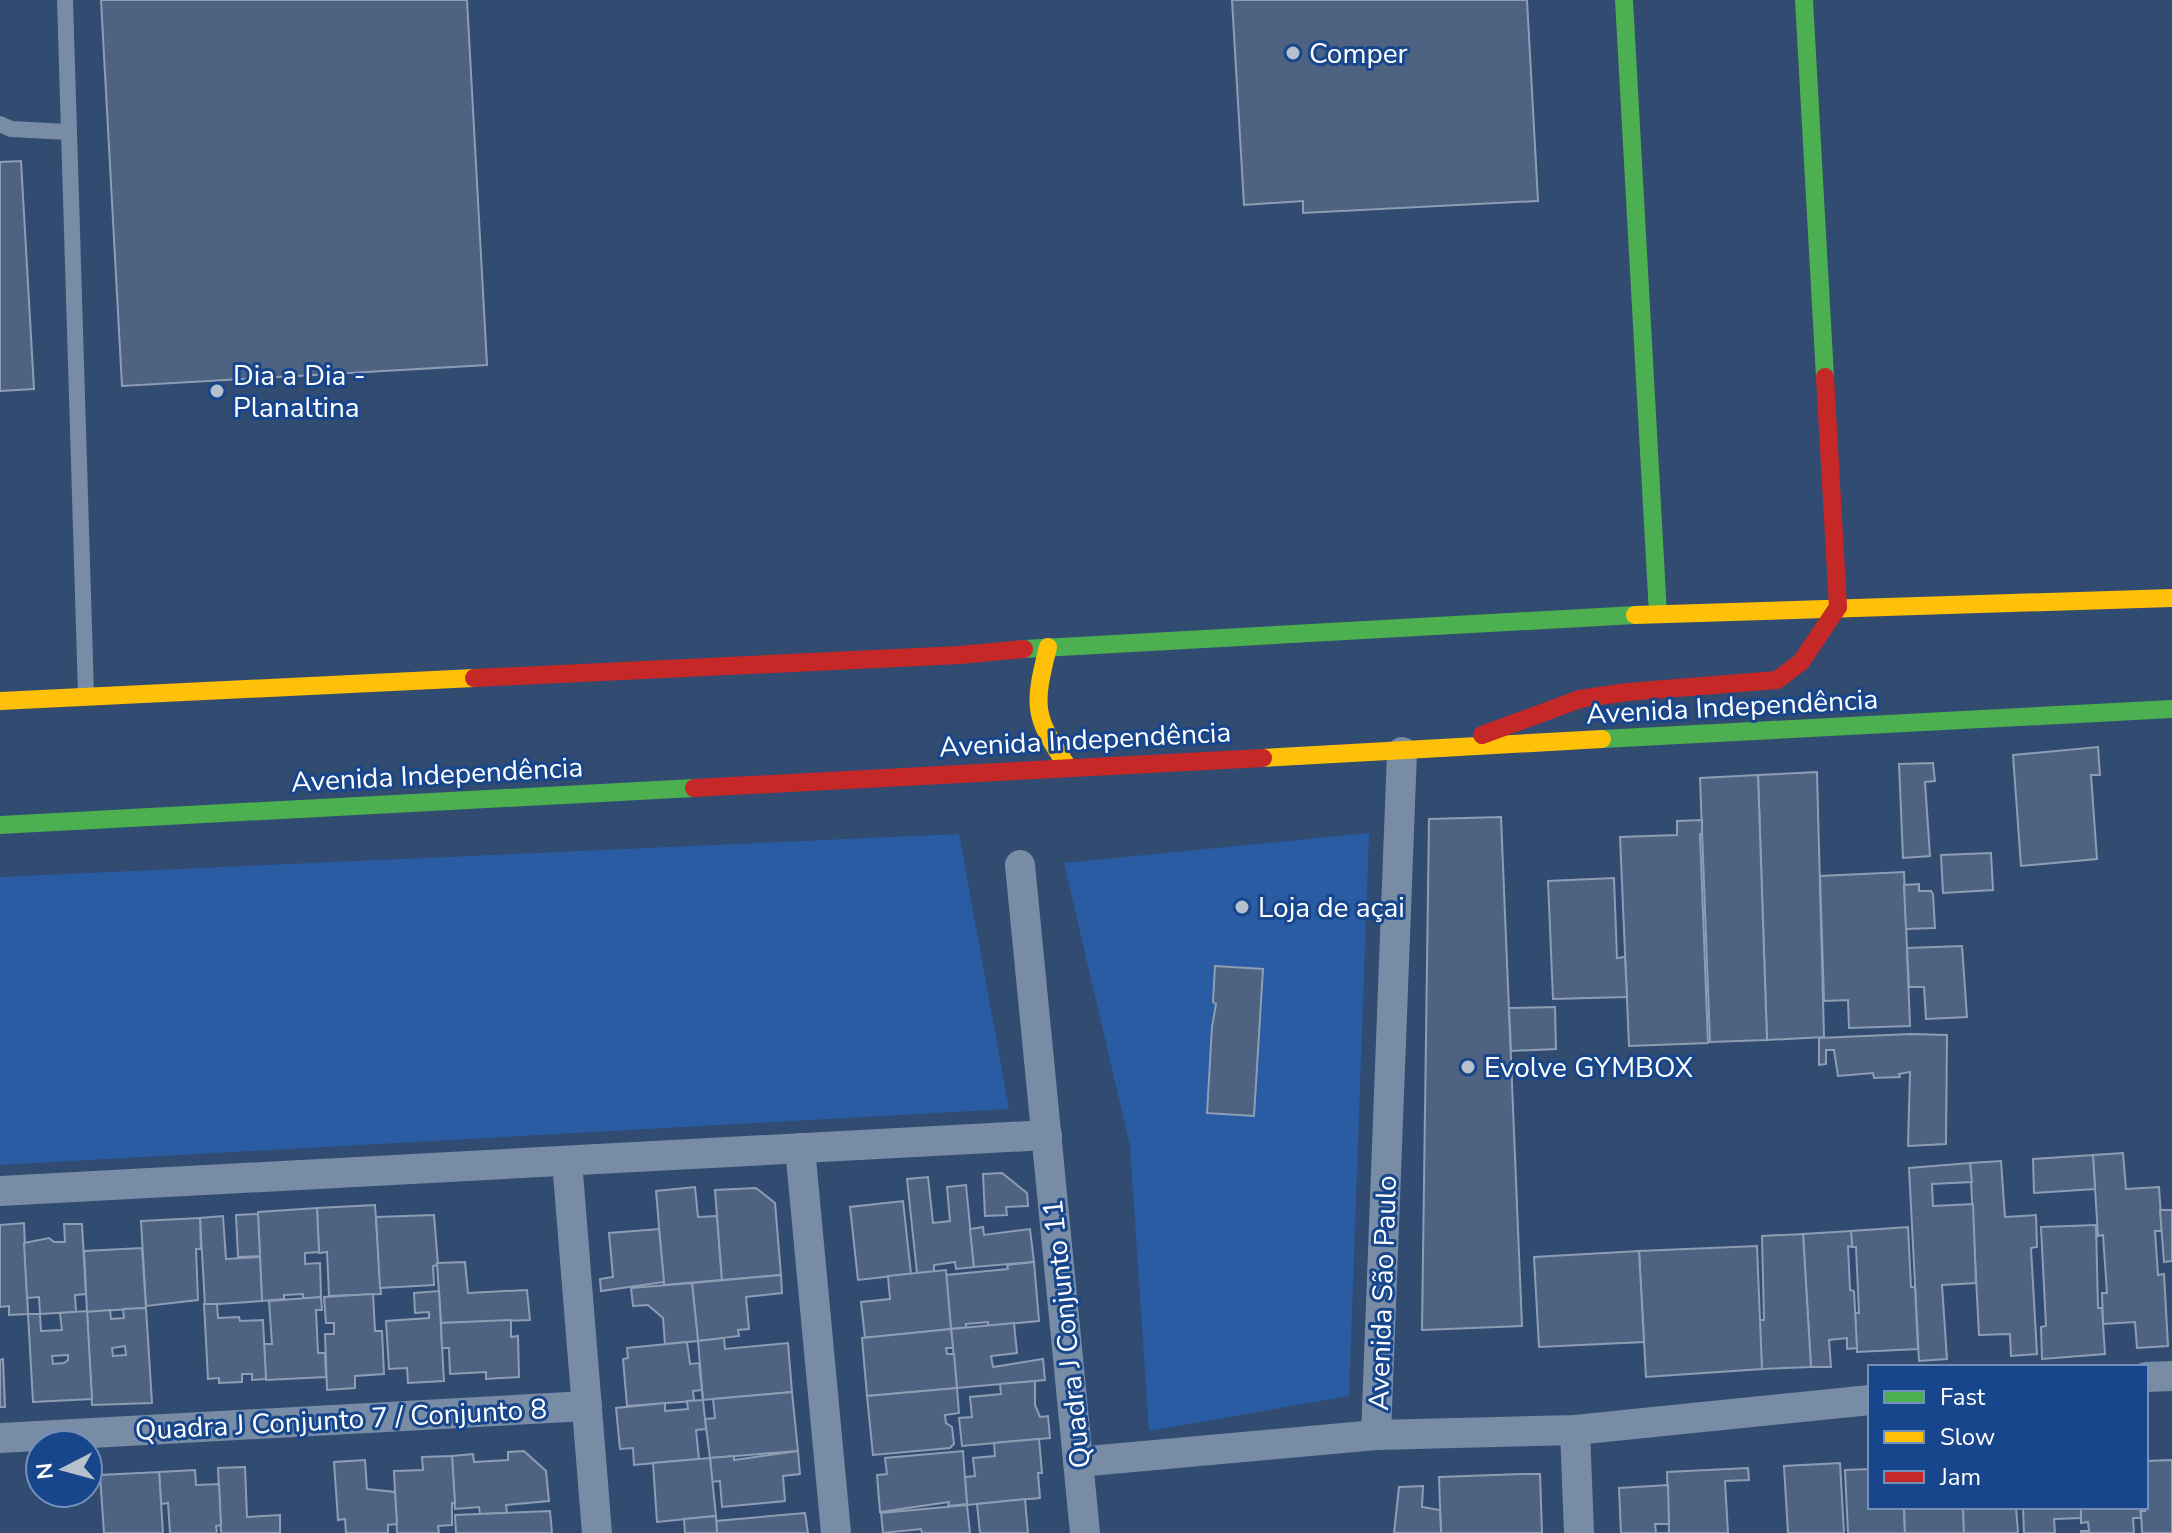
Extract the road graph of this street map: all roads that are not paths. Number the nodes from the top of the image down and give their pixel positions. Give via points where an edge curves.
1 (65, 0) edge
2 (1624, 0) edge
3 (1804, 0) edge
4 (0, 124) edge
5 (68, 132) junction
6 (2172, 598) edge
7 (1838, 607) junction
8 (1658, 614) junction
9 (1048, 647) junction
10 (86, 696) junction
11 (0, 701) edge
12 (2172, 709) edge
13 (1439, 751) junction
14 (1402, 752) junction
15 (1068, 767) junction
16 (0, 825) edge
17 (1020, 865) dead end
18 (1047, 1135) junction
19 (800, 1148) junction
20 (567, 1161) junction
21 (0, 1191) edge
22 (2172, 1376) edge
23 (2148, 1377) edge
24 (1868, 1400) edge
25 (587, 1406) junction
26 (1575, 1430) junction
27 (1376, 1435) junction
28 (0, 1438) edge
29 (1078, 1462) junction
30 (597, 1533) edge
31 (836, 1533) edge
32 (1085, 1533) edge
33 (1579, 1533) edge

1 - 5 lane
2 - 8 main road
3 - 7 main road
4 - 5 lane
5 - 10 lane
6 - 7 main road
7 - 8 main road
7 - 13 main road via 1801,662 1777,680 1580,699
8 - 9 main road
9 - 10 main road
9 - 15 main road via 1035,710
10 - 11 main road
12 - 13 main road, Avenida Independência
13 - 14 main road, Avenida Independência
14 - 15 main road, Avenida Independência
14 - 27 street, Avenida São Paulo
15 - 16 main road, Avenida Independência
17 - 18 street, Quadra J Conjunto 11
18 - 19 street
18 - 29 street, Quadra J Conjunto 11
19 - 20 street
19 - 31 street
20 - 21 street
20 - 25 street
22 - 23 street
24 - 26 street, Avenida São Paulo
25 - 28 street, Quadra J Conjunto 7 / Conjunto 8
25 - 30 street
26 - 27 street, Avenida São Paulo
26 - 33 street
27 - 29 street
29 - 32 street, Quadra J Conjunto 11

